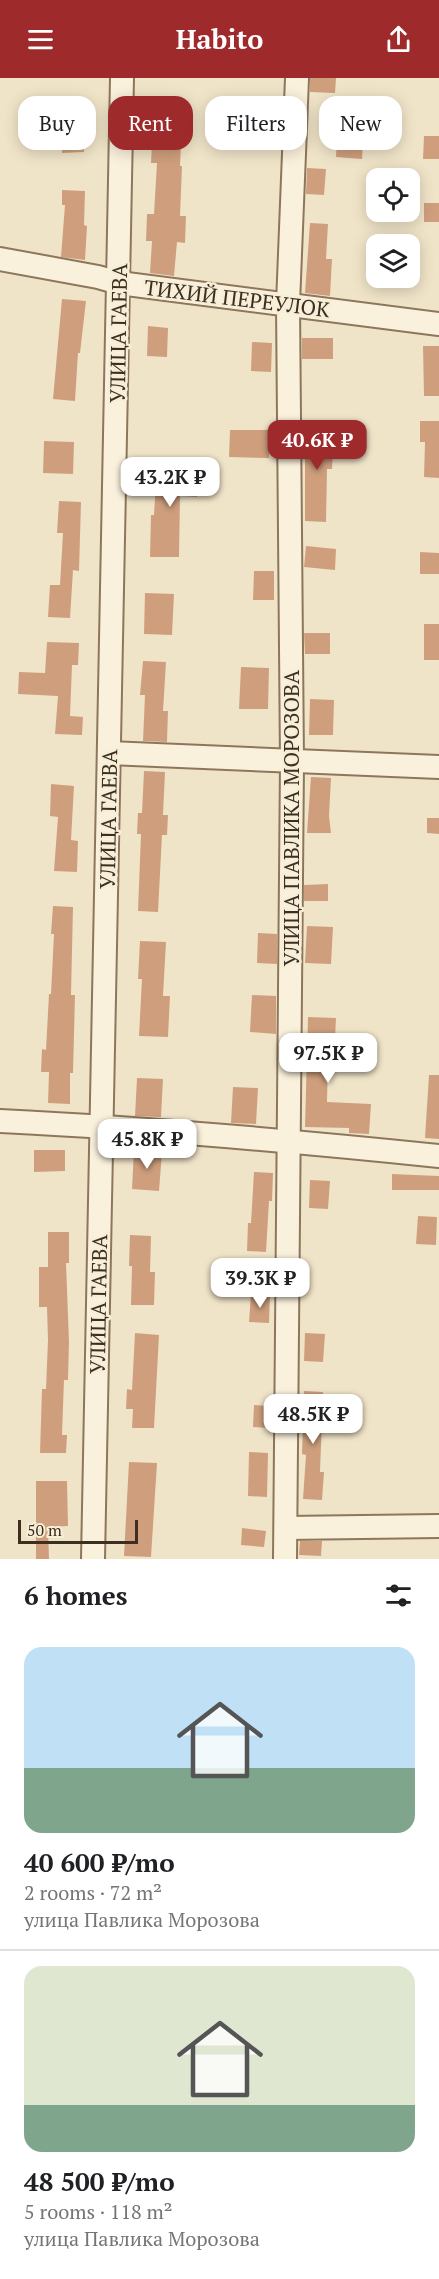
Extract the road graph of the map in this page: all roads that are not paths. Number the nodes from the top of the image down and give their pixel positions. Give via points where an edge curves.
1 (122, 78) edge
2 (297, 78) edge
3 (0, 259) edge
4 (119, 283) junction
5 (288, 304) junction
6 (439, 324) edge
7 (110, 753) junction
8 (292, 762) junction
9 (439, 767) edge
10 (0, 1121) edge
11 (100, 1126) junction
12 (288, 1141) junction
13 (439, 1156) edge
14 (439, 1526) edge
15 (286, 1528) junction
16 (93, 1559) edge
17 (285, 1559) edge

1 - 4 street, УЛИЦА ГАЕВА
2 - 5 street, УЛИЦА ПАВЛИКА МОРОЗОВА
3 - 4 street, ТИХИЙ ПЕРЕУЛОК
4 - 5 street, ТИХИЙ ПЕРЕУЛОК
4 - 7 street, УЛИЦА ГАЕВА
5 - 6 street, ТИХИЙ ПЕРЕУЛОК
5 - 8 street, УЛИЦА ПАВЛИКА МОРОЗОВА
7 - 8 street
7 - 11 street, УЛИЦА ГАЕВА
8 - 9 street
8 - 12 street, УЛИЦА ПАВЛИКА МОРОЗОВА
10 - 11 street
11 - 12 street
11 - 16 street, УЛИЦА ГАЕВА
12 - 13 street
12 - 15 street, УЛИЦА ПАВЛИКА МОРОЗОВА
14 - 15 street
15 - 17 street, УЛИЦА ПАВЛИКА МОРОЗОВА

